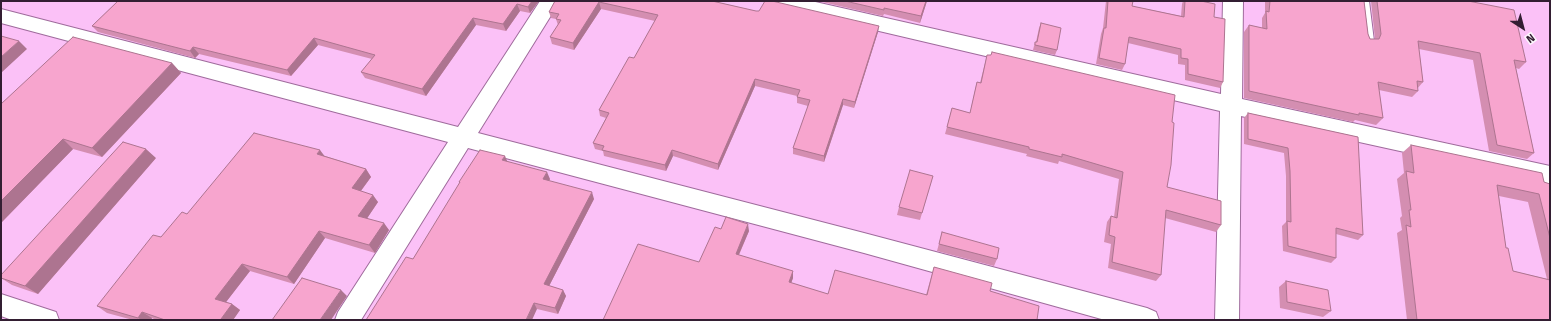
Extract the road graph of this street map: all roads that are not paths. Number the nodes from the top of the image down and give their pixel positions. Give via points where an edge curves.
1 (550, 1) edge
2 (781, 1) edge
3 (1233, 1) edge
4 (1364, 1) edge
5 (1, 16) edge
6 (74, 36) junction
7 (1369, 41) edge
8 (57, 52) edge
9 (1231, 105) junction
10 (463, 138) junction
11 (1550, 175) edge
12 (1, 305) edge
13 (47, 320) edge
14 (347, 320) edge
15 (1147, 320) edge
16 (1227, 320) edge

1 - 10 street
2 - 9 street
3 - 9 street
4 - 7 lane
5 - 6 street
6 - 8 street
6 - 10 street
9 - 11 street
9 - 16 street
10 - 14 street
10 - 15 street
12 - 13 street

